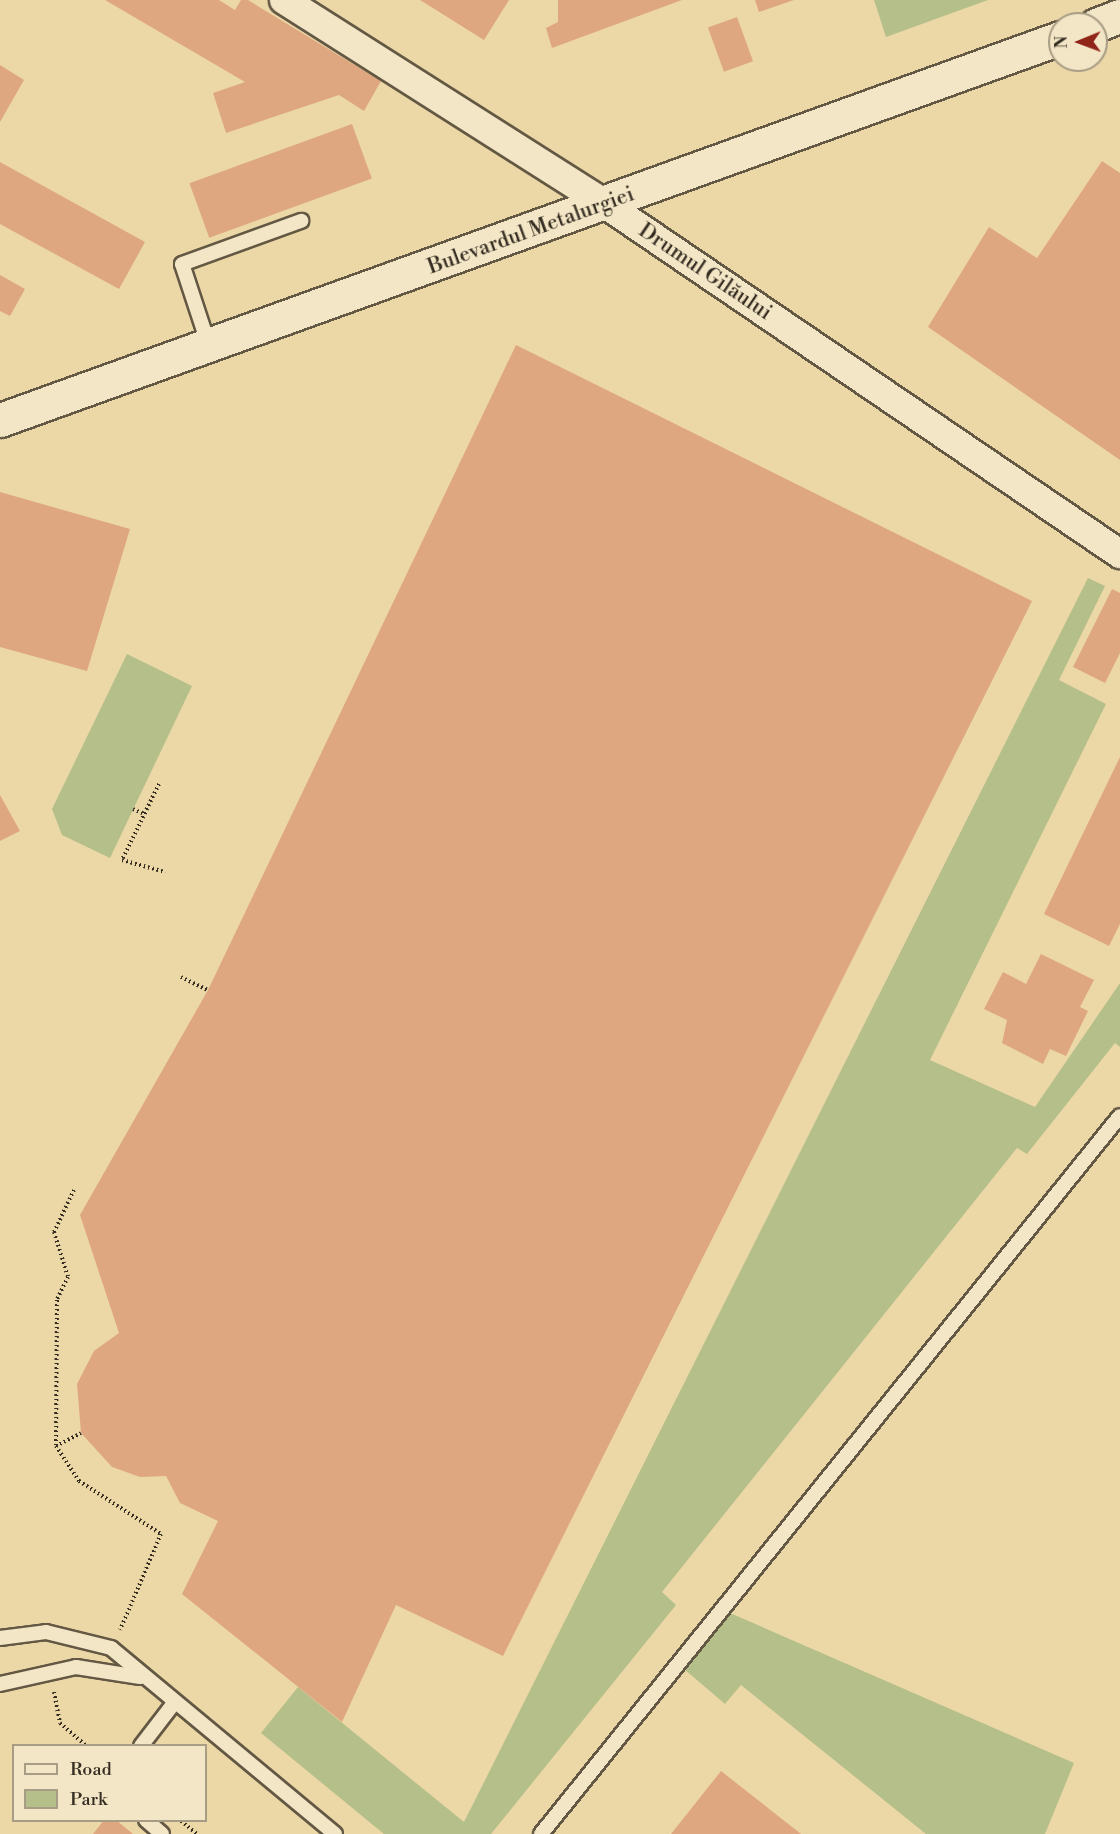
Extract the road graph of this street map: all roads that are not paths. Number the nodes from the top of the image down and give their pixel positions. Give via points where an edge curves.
1 (284, 0) edge
2 (1048, 42) edge
3 (605, 204) junction
4 (301, 221) dead end
5 (209, 346) junction
6 (0, 420) edge
7 (1120, 554) edge
8 (1120, 1116) edge
9 (0, 1638) edge
10 (142, 1678) junction
11 (0, 1684) edge
12 (174, 1703) junction
13 (143, 1744) edge
14 (147, 1822) edge
15 (162, 1834) edge
16 (335, 1834) edge
17 (541, 1834) edge

1 - 3 street, Drumul Gilăului
2 - 3 main road, Bulevardul Metalurgiei
3 - 5 main road, Bulevardul Metalurgiei
3 - 7 street, Drumul Gilăului
4 - 5 lane via 182,264
5 - 6 main road, Bulevardul Metalurgiei
8 - 17 lane
9 - 10 lane via 46,1632 111,1648
10 - 11 lane via 96,1667 49,1671
10 - 12 lane
12 - 13 lane
12 - 16 lane
14 - 15 lane

